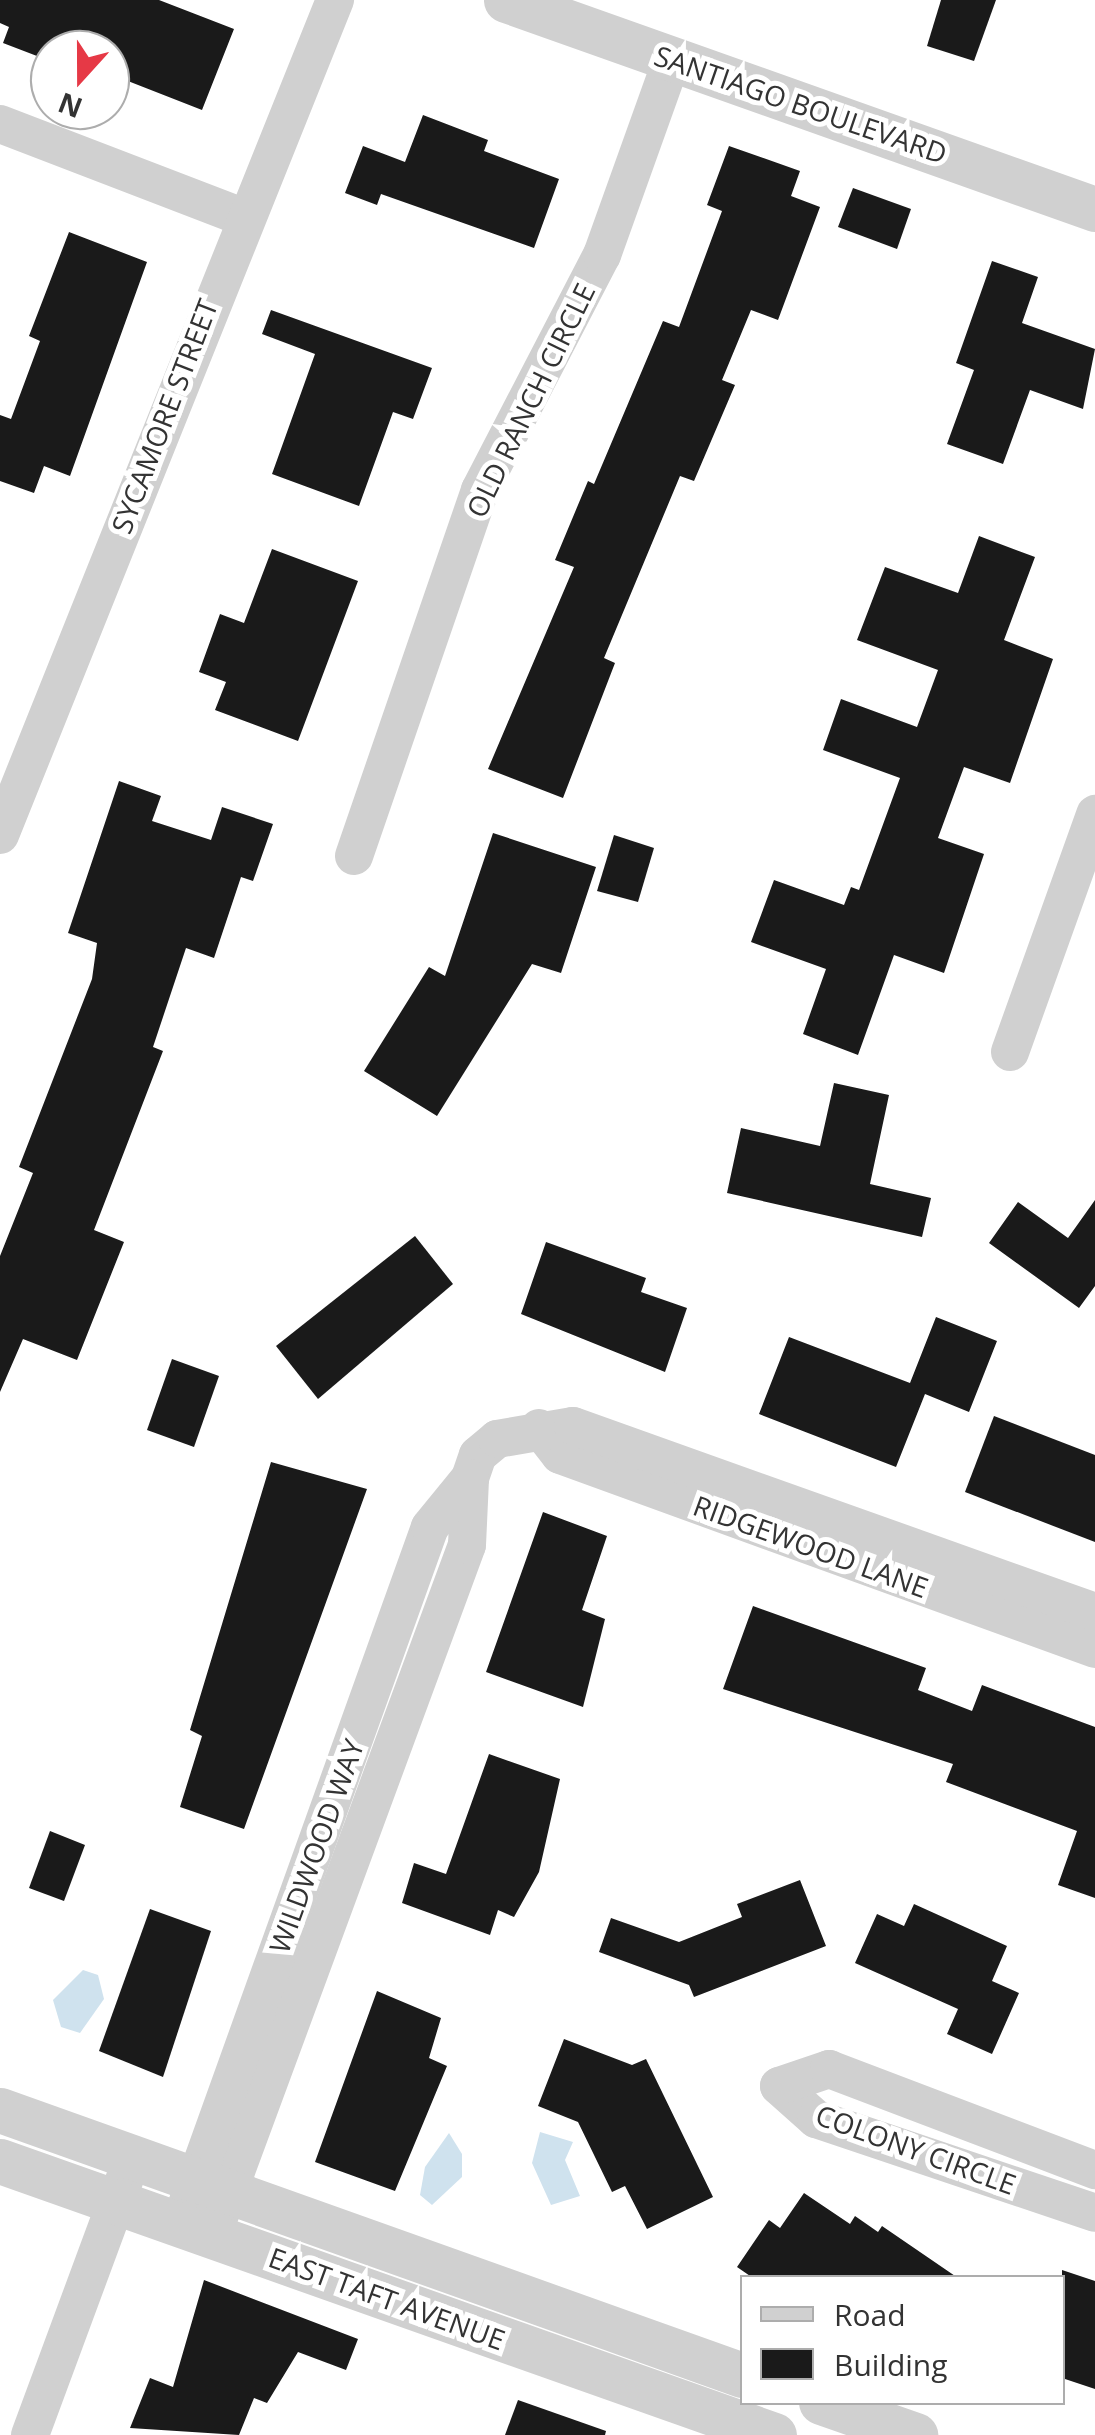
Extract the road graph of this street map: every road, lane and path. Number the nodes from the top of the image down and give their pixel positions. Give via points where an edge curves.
1 (335, 0) edge
2 (506, 0) edge
3 (672, 59) junction
4 (0, 124) edge
5 (1095, 208) edge
6 (242, 216) junction
7 (1095, 814) edge
8 (0, 836) edge
9 (354, 856) dead end
10 (1010, 1052) dead end
11 (540, 1428) junction
12 (497, 1439) joint
13 (1095, 1612) edge
14 (1095, 1649) edge
15 (0, 2110) edge
16 (1023, 2144) junction
17 (133, 2158) junction
18 (0, 2161) edge
19 (1095, 2170) edge
20 (1009, 2183) junction
21 (212, 2186) junction
22 (116, 2202) junction
23 (1095, 2213) edge
24 (196, 2230) junction
25 (734, 2372) edge
26 (830, 2405) edge
27 (706, 2424) edge
28 (30, 2435) edge
29 (774, 2435) edge
30 (915, 2435) edge

1 - 6 street, SYCAMORE STREET
2 - 3 street, SANTIAGO BOULEVARD
3 - 5 street, SANTIAGO BOULEVARD
3 - 9 street, OLD RANCH CIRCLE via 602,255 480,490
4 - 6 street
6 - 8 street, SYCAMORE STREET
7 - 10 street
11 - 12 street, RIDGEWOOD LANE
11 - 13 street, RIDGEWOOD LANE via 573,1426
11 - 14 street, RIDGEWOOD LANE via 560,1455
12 - 21 street, WILDWOOD WAY via 478,1455 470,1478 467,1545 317,1898
15 - 17 street, EAST TAFT AVENUE
16 - 19 street, COLONY CIRCLE
16 - 20 street
16 - 20 street, COLONY CIRCLE via 829,2070 779,2086 816,2119
17 - 21 street, EAST TAFT AVENUE
17 - 22 street
18 - 22 street, EAST TAFT AVENUE
20 - 23 street, COLONY CIRCLE
21 - 24 street, WILDWOOD WAY
21 - 25 street, EAST TAFT AVENUE
22 - 24 street, EAST TAFT AVENUE
22 - 28 street
24 - 27 street, EAST TAFT AVENUE
25 - 27 street
26 - 30 street
27 - 29 street, EAST TAFT AVENUE

